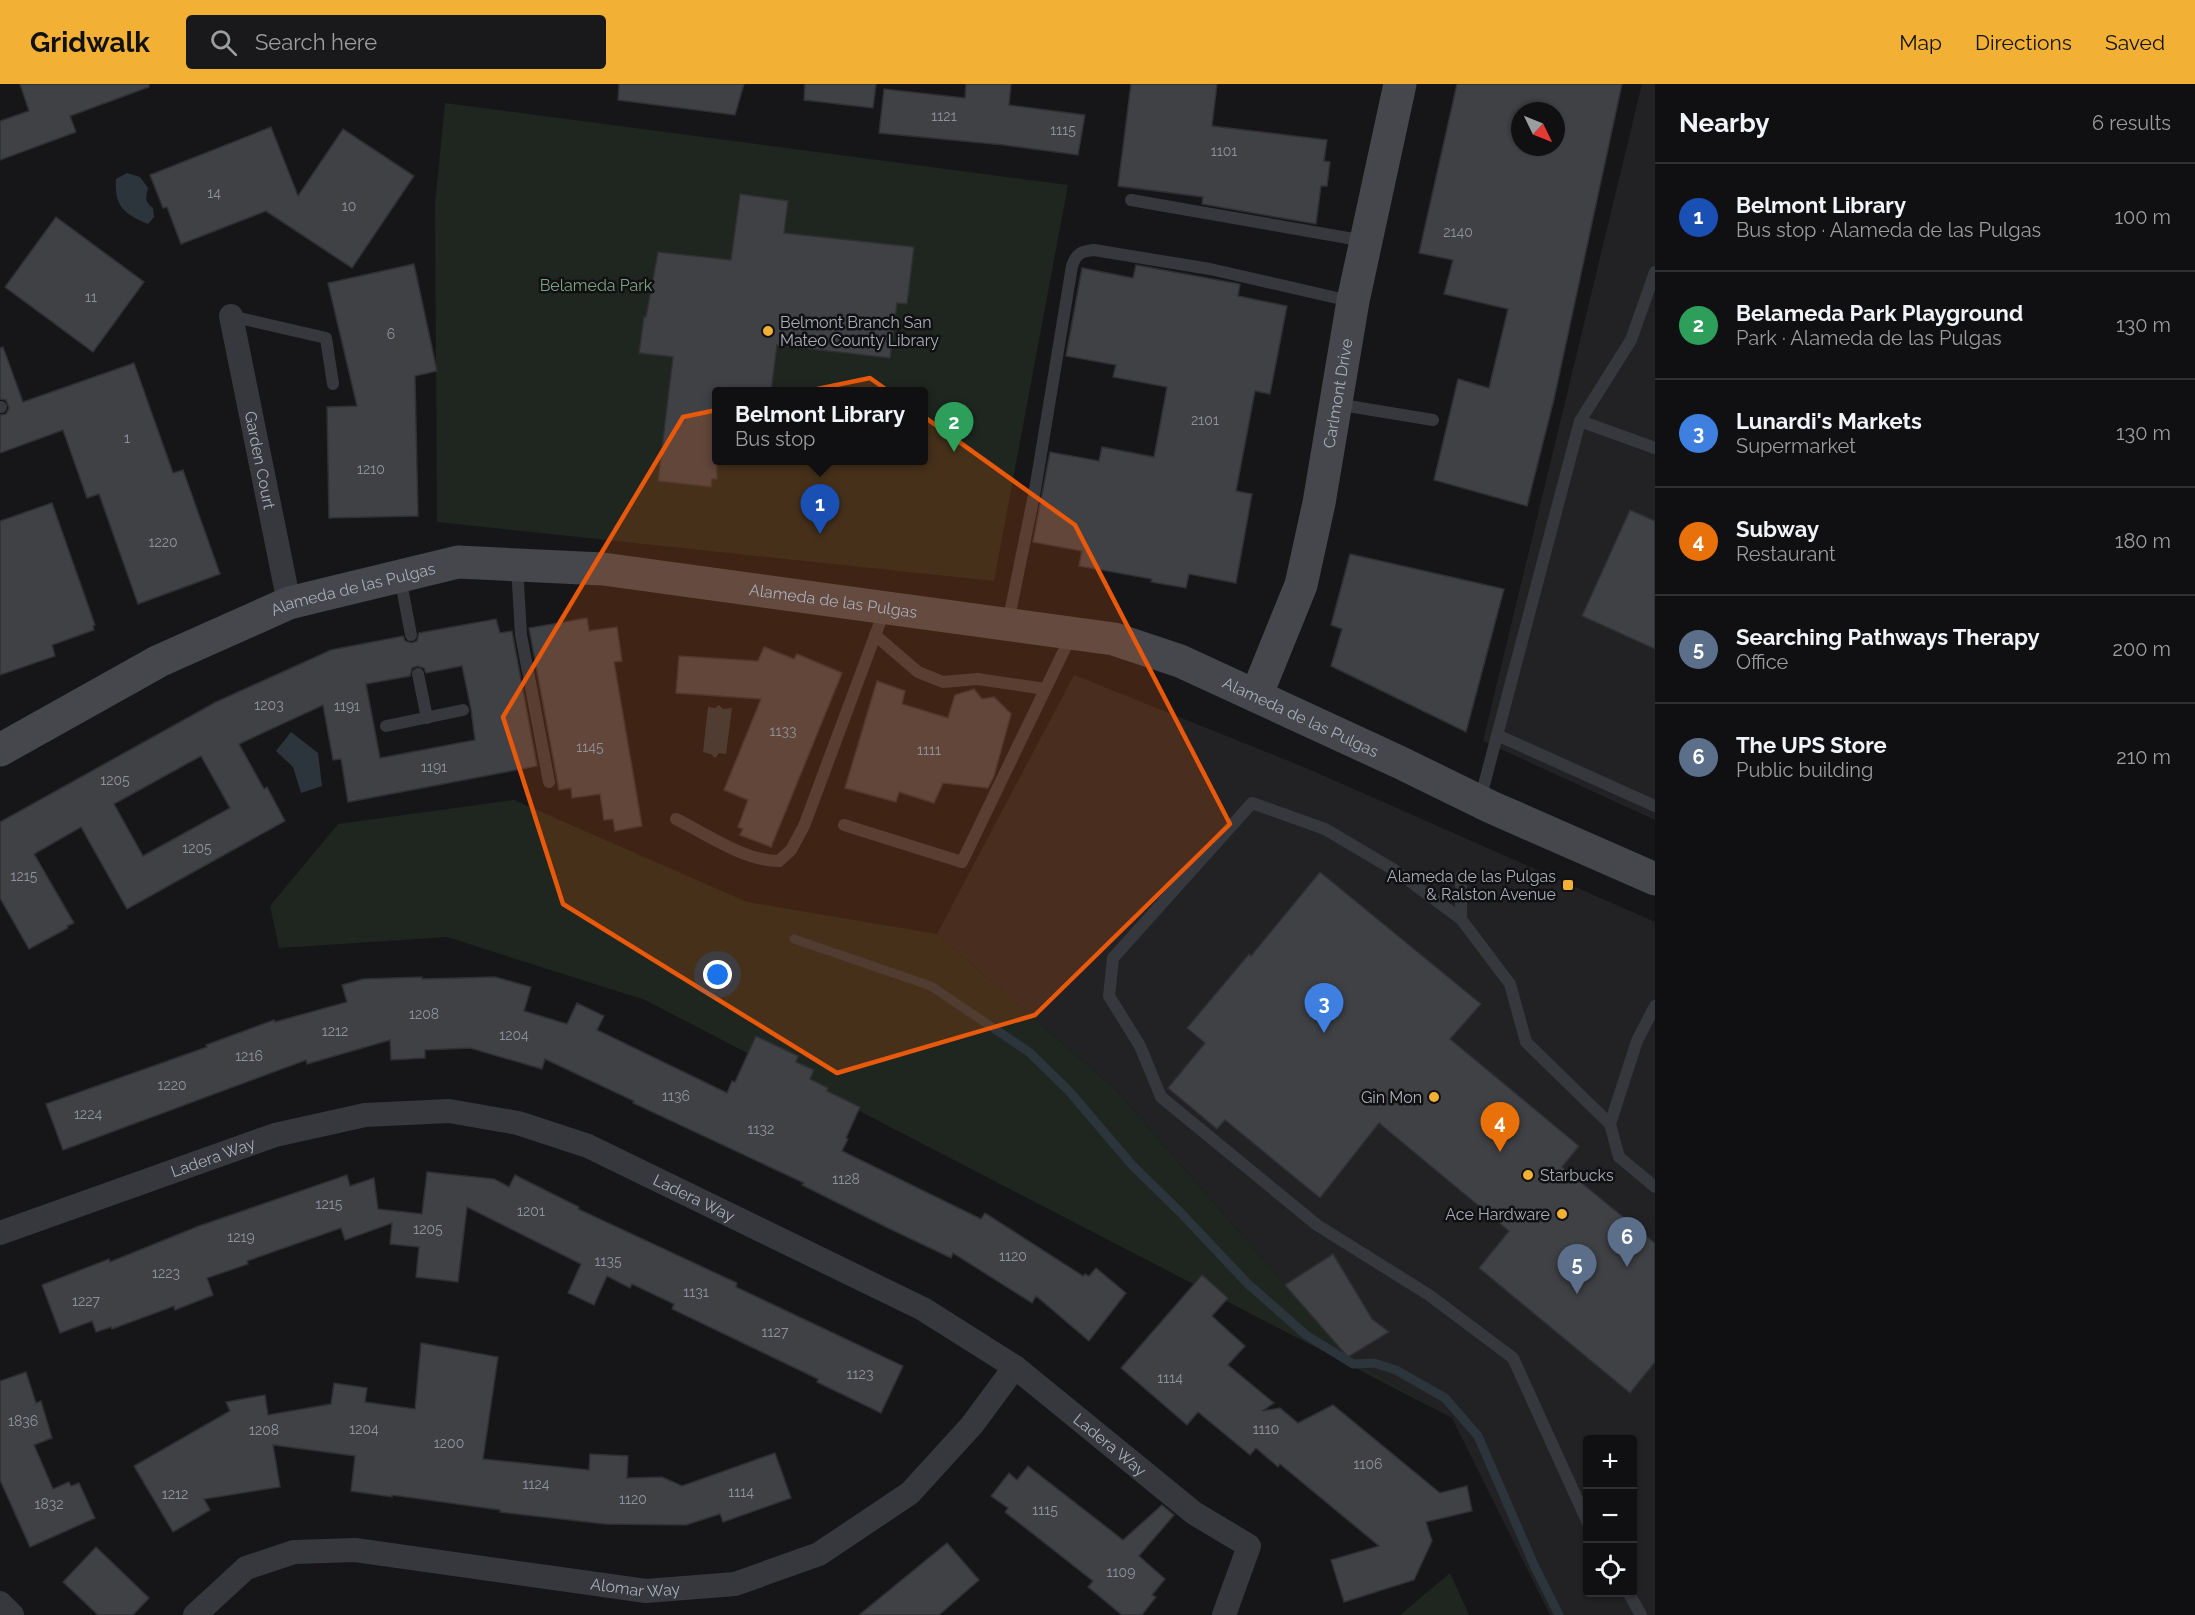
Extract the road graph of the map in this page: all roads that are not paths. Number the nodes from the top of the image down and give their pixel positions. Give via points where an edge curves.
1 (1400, 84) edge
2 (1131, 200) dead end
3 (1366, 241) junction
4 (1655, 272) edge
5 (1353, 301) junction
6 (231, 316) joint
7 (333, 384) dead end
8 (1335, 404) junction
9 (1433, 420) dead end
10 (1580, 421) junction
11 (1655, 448) edge
12 (517, 565) junction
13 (400, 576) junction
14 (289, 603) junction
15 (880, 621) junction
16 (1008, 624) junction
17 (1072, 632) junction
18 (411, 635) dead end
19 (418, 674) dead end
20 (1045, 689) junction
21 (1256, 696) junction
22 (463, 710) dead end
23 (428, 718) junction
24 (386, 726) dead end
25 (1497, 735) junction
26 (0, 750) edge
27 (549, 782) dead end
28 (1479, 801) junction
29 (1655, 806) edge
30 (676, 819) dead end
31 (844, 825) dead end
32 (1461, 876) dead end
33 (1655, 879) edge
34 (1461, 919) junction
35 (1655, 1006) edge
36 (1610, 1124) junction
37 (1655, 1187) edge
38 (0, 1233) edge
39 (1015, 1367) junction
40 (1583, 1514) edge
41 (1630, 1597) edge
42 (0, 1603) edge
43 (12, 1615) edge
44 (195, 1615) edge
45 (1224, 1615) edge
46 (1641, 1615) edge

1 - 3 main road, Carlmont Drive
2 - 3 lane
3 - 5 main road, Carlmont Drive
4 - 10 lane via 1631,340
5 - 8 main road, Carlmont Drive
5 - 16 lane via 1210,269 1094,250 1075,256
6 - 7 lane via 326,338
6 - 14 street, Garden Court
8 - 9 lane
8 - 21 main road, Carlmont Drive via 1301,585
10 - 11 lane
10 - 25 lane
12 - 13 main road, Alameda de las Pulgas via 458,562
12 - 15 main road, Alameda de las Pulgas via 603,569
12 - 27 lane via 521,635
13 - 14 main road, Alameda de las Pulgas
13 - 18 lane
14 - 26 main road, Alameda de las Pulgas via 159,661
15 - 16 main road, Alameda de las Pulgas
15 - 20 lane via 918,672 943,682 978,679
15 - 30 lane via 792,850 779,861 763,861
16 - 17 main road, Alameda de las Pulgas
17 - 20 lane
17 - 21 main road, Alameda de las Pulgas via 1114,639 1180,661
19 - 23 lane
20 - 31 lane via 962,862
21 - 28 main road, Alameda de las Pulgas
22 - 23 lane
23 - 24 lane
25 - 28 lane
25 - 29 lane
28 - 33 main road, Alameda de las Pulgas
32 - 34 lane
34 - 36 lane via 1510,984 1526,1042
34 - 40 lane via 1396,871 1325,829 1252,803 1113,958 1109,996 1140,1046 1161,1097 1317,1225 1429,1295 1512,1358
35 - 36 lane via 1637,1041
36 - 37 lane via 1619,1158
38 - 39 street, Ladera Way via 275,1135 365,1115 449,1111 518,1123 588,1146 923,1310
39 - 44 street, Alomar Way via 972,1425 910,1493 819,1554 735,1584 646,1591 355,1550 294,1552 246,1568
39 - 45 street, Ladera Way via 1194,1513 1249,1546
41 - 46 lane
42 - 43 street

